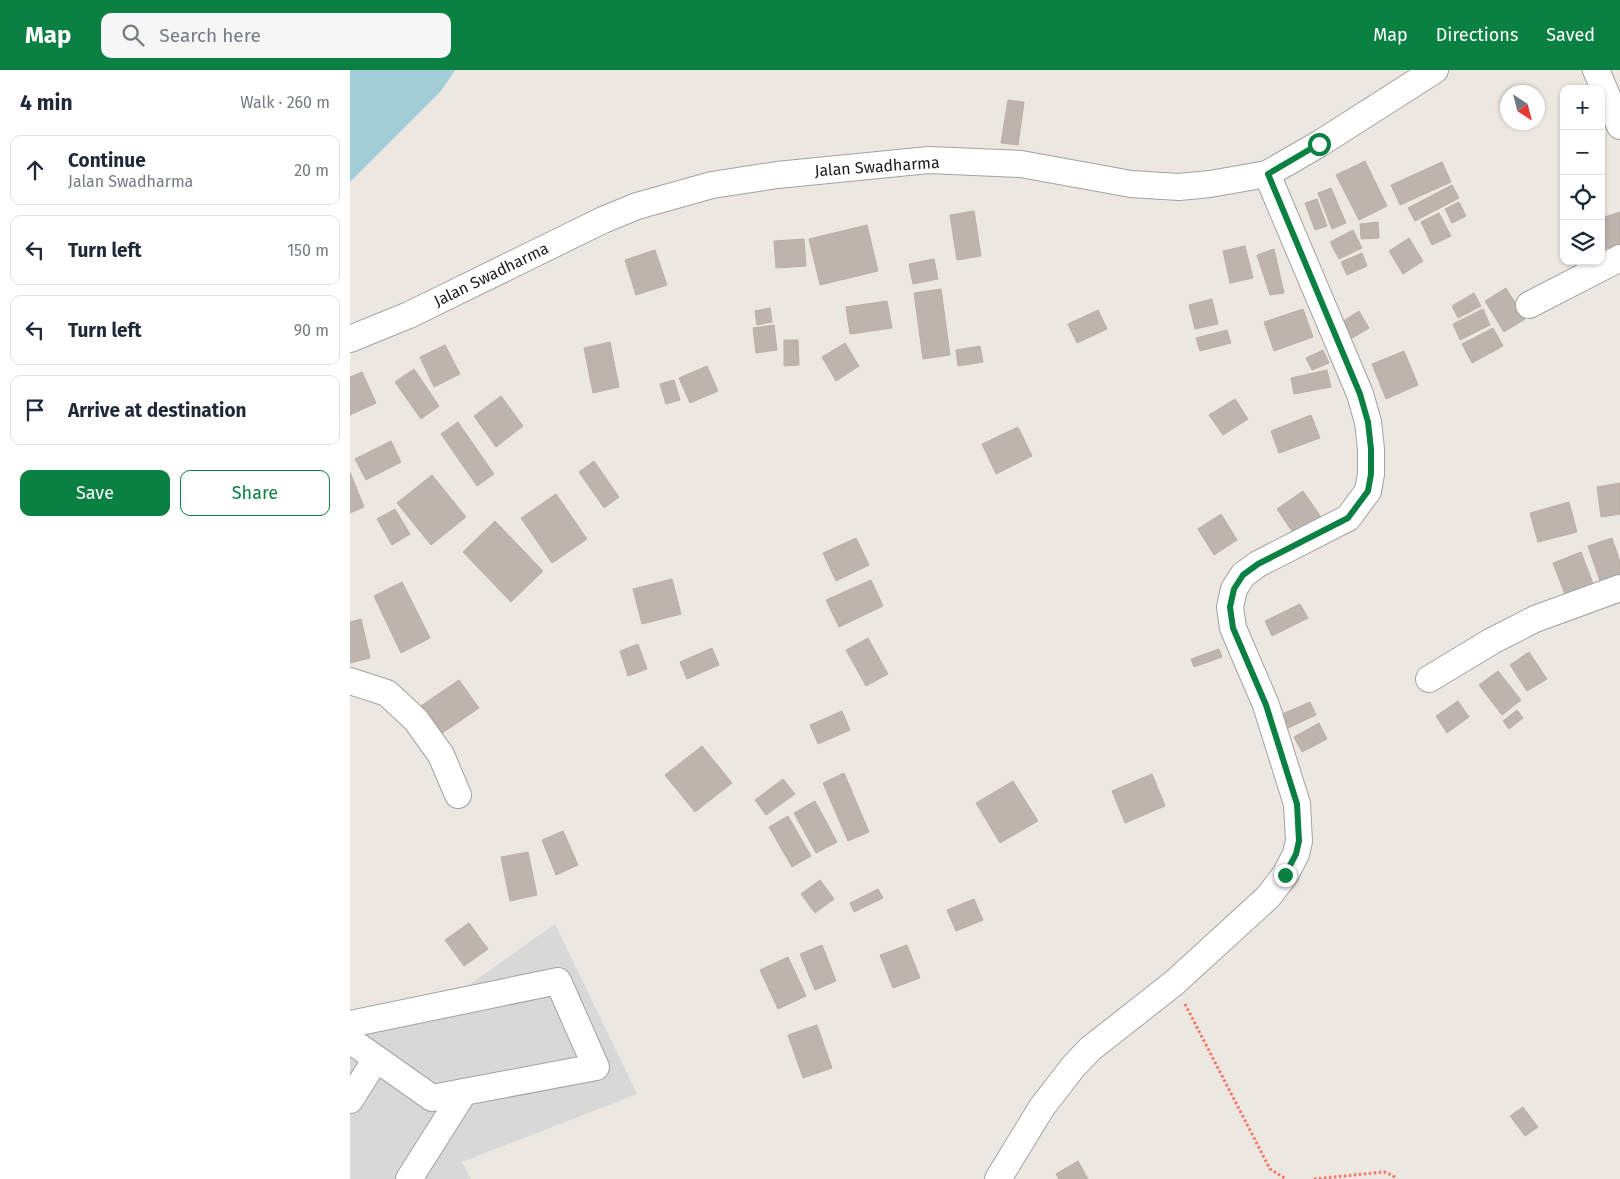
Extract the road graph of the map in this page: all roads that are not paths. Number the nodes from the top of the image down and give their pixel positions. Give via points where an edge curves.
1 (1435, 70) edge
2 (1596, 70) edge
3 (1620, 126) edge
4 (1268, 174) junction
5 (1620, 258) edge
6 (1529, 305) dead end
7 (350, 339) edge
8 (1620, 588) edge
9 (1429, 679) dead end
10 (350, 681) edge
11 (458, 795) dead end
12 (350, 1024) edge
13 (350, 1040) edge
14 (376, 1059) junction
15 (464, 1092) junction
16 (350, 1100) edge
17 (1004, 1175) edge
18 (409, 1179) edge

1 - 4 street, Jalan Swadharma
2 - 3 street
4 - 7 street, Jalan Swadharma via 1179,187 1131,184 1020,164 928,160 712,185 637,206 603,220 409,315
4 - 17 street via 1360,394 1370,438 1368,491 1348,518 1258,564 1243,575 1234,589 1230,607 1233,628 1266,705 1297,804 1299,841 1296,854 1268,897 1174,983 1090,1049 1073,1067 1042,1107
5 - 6 street
8 - 9 street via 1535,619
10 - 11 street via 387,693 416,720 441,755
12 - 15 street via 558,981 596,1067
13 - 14 street
14 - 15 street via 432,1098
14 - 16 street
15 - 18 street

